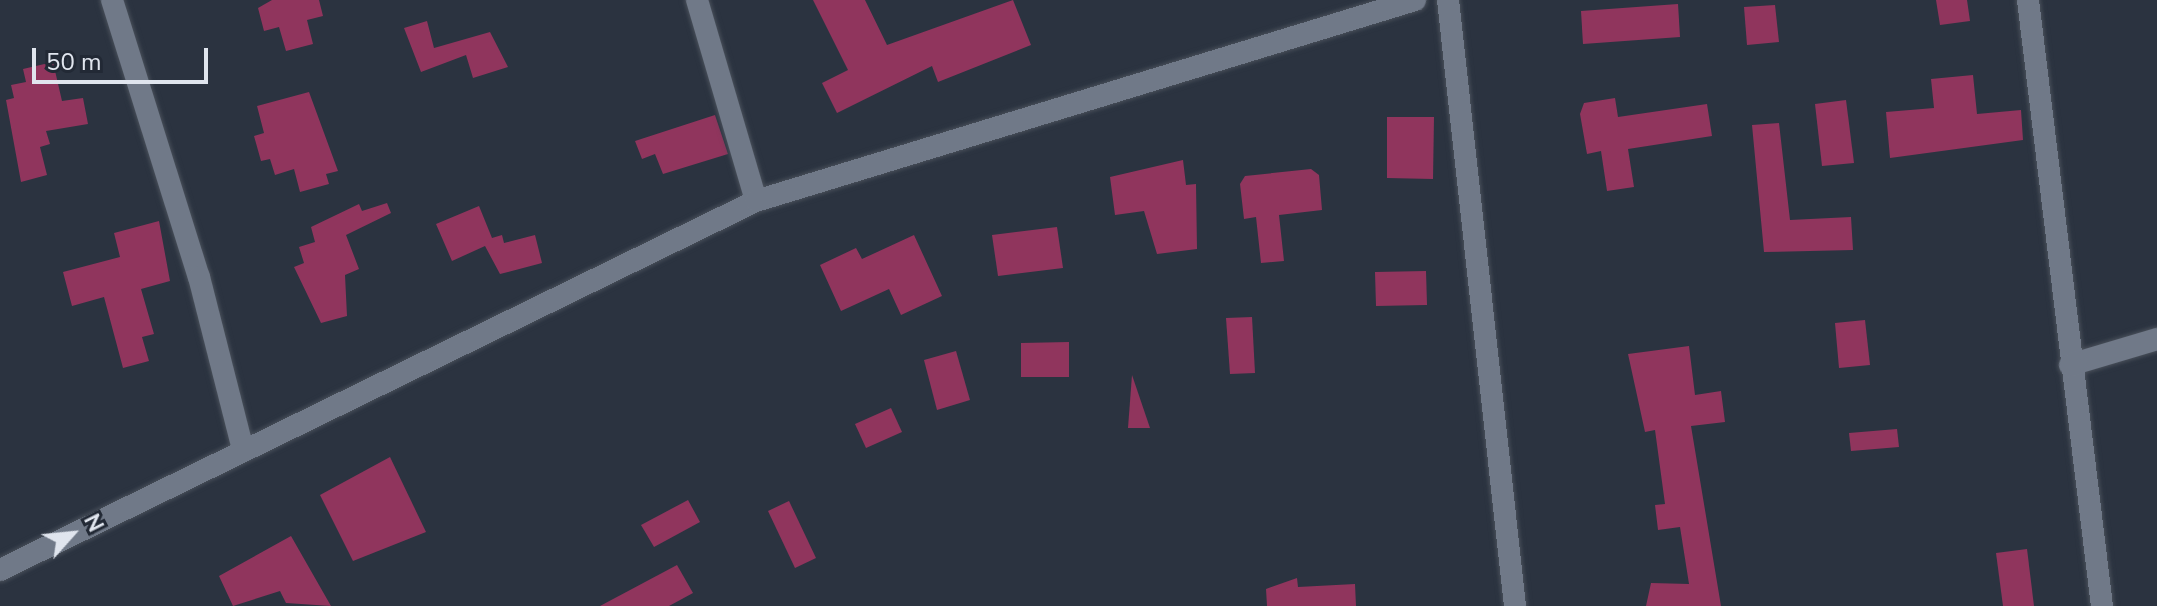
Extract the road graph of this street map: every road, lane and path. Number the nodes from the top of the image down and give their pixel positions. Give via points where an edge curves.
1 (112, 0) edge
2 (697, 0) edge
3 (1415, 0) edge
4 (1448, 0) edge
5 (2028, 0) edge
6 (756, 201) junction
7 (2157, 339) edge
8 (2070, 365) junction
9 (243, 450) junction
10 (0, 570) edge
11 (1515, 606) edge
12 (2102, 606) edge

1 - 9 street via 199,277
2 - 6 street
3 - 6 street
4 - 11 street
5 - 8 street
6 - 9 street
7 - 8 street
8 - 12 street
9 - 10 street

